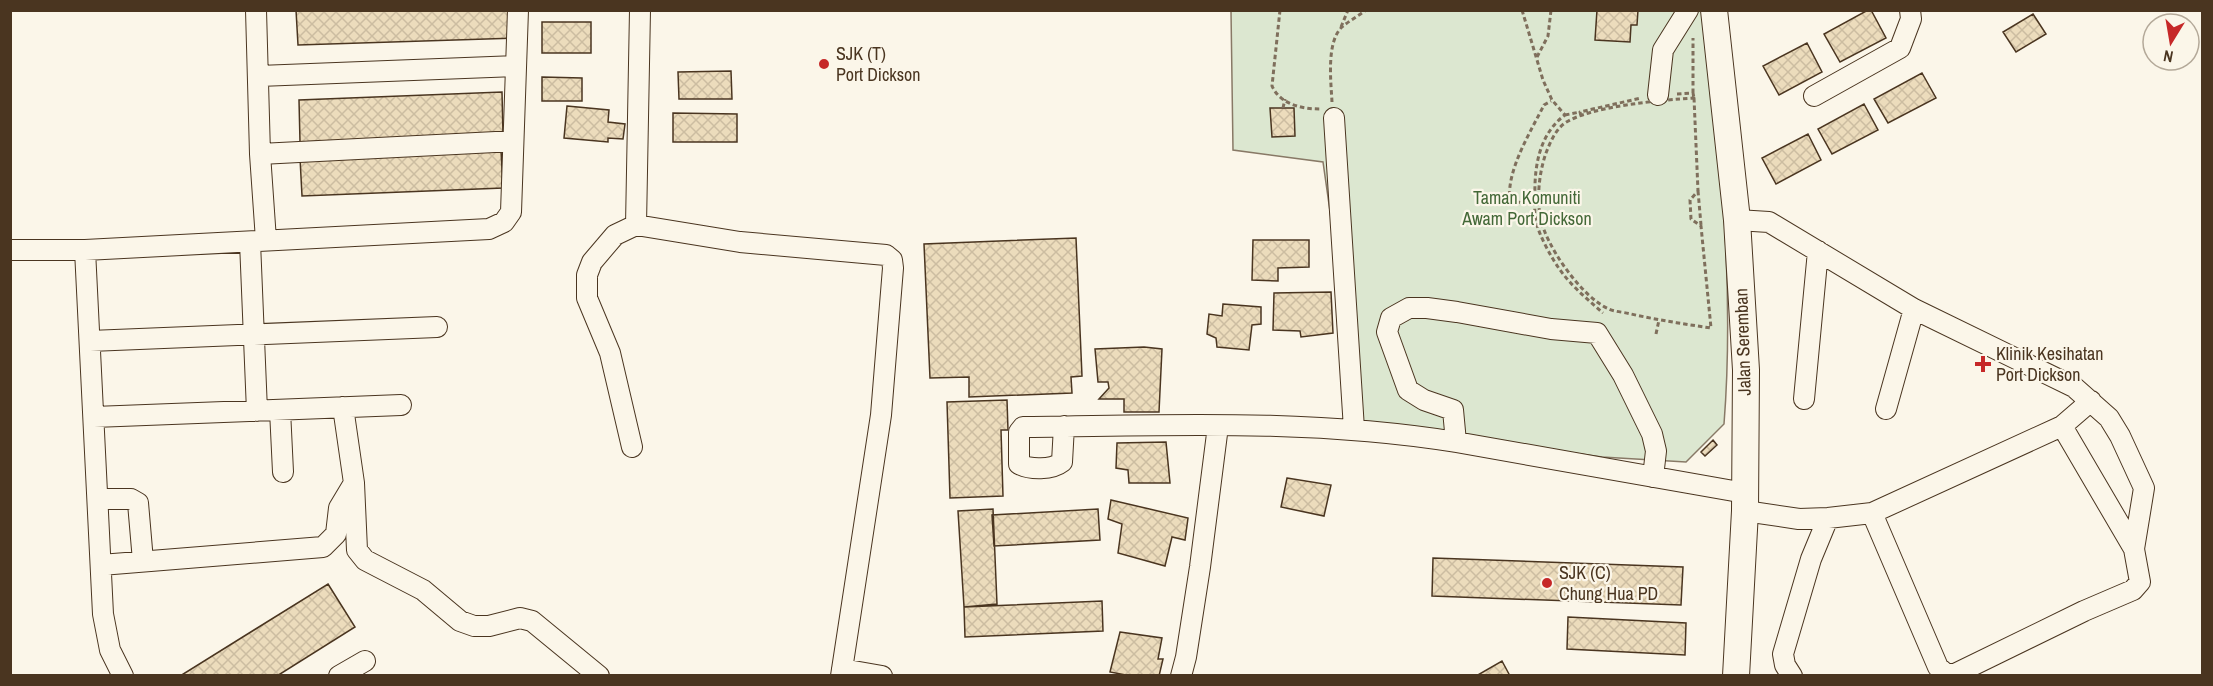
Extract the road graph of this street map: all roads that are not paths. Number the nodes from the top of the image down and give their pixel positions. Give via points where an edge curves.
1 (256, 10) edge
2 (518, 10) edge
3 (640, 10) edge
4 (1714, 10) edge
5 (1910, 10) edge
6 (1690, 19) edge
7 (516, 66) junction
8 (259, 76) junction
9 (1658, 95) road end
10 (1814, 96) dead end
11 (1330, 112) road end
12 (513, 141) junction
13 (260, 154) junction
14 (1737, 220) junction
15 (636, 225) junction
16 (258, 241) junction
17 (10, 250) edge
18 (85, 250) junction
19 (1818, 251) junction
20 (1914, 309) junction
21 (437, 327) dead end
22 (254, 335) junction
23 (90, 341) junction
24 (1804, 399) dead end
25 (2091, 401) junction
26 (401, 405) dead end
27 (343, 407) junction
28 (1886, 409) dead end
29 (280, 410) junction
30 (257, 411) junction
31 (94, 417) junction
32 (1064, 426) dead end
33 (1218, 426) junction
34 (2062, 426) junction
35 (1354, 429) junction
36 (1456, 442) junction
37 (632, 447) dead end
38 (283, 472) dead end
39 (1653, 477) junction
40 (354, 483) junction
41 (98, 499) junction
42 (1745, 502) junction
43 (1872, 513) junction
44 (1828, 518) junction
45 (2134, 549) junction
46 (143, 561) junction
47 (101, 565) junction
48 (364, 661) dead end
49 (842, 672) edge
50 (123, 675) edge
51 (339, 675) edge
52 (598, 675) edge
53 (882, 675) edge
54 (1181, 675) edge
55 (1736, 675) edge
56 (1792, 675) edge

1 - 8 street
2 - 7 street
3 - 15 street
4 - 14 main road, Jalan Seremban
5 - 10 street via 1911,19 1900,48
6 - 9 street via 1663,50
7 - 8 street
7 - 12 street
8 - 13 street
11 - 35 street
12 - 13 street
12 - 16 street via 511,212 504,222 489,229
13 - 16 street
14 - 19 street via 1769,222
14 - 42 main road, Jalan Seremban via 1746,370
15 - 37 street via 615,235 592,262 587,275 587,298 610,353
15 - 49 street via 740,242 886,255 892,260 881,415
16 - 18 street
16 - 22 street
17 - 18 street
18 - 23 street
19 - 20 street
19 - 24 street
20 - 25 street via 2074,387
20 - 28 street
21 - 22 street
22 - 23 street
22 - 30 street
23 - 31 street
25 - 34 street
25 - 45 street via 2109,418 2120,436 2144,488
26 - 27 street
27 - 29 street
27 - 40 street
29 - 30 street
29 - 38 street
30 - 31 street
31 - 41 street
32 - 33 street
33 - 35 street
33 - 54 street
34 - 43 street
34 - 45 street
35 - 36 street
36 - 39 street
36 - 39 street via 1453,410 1408,390 1395,357 1387,332 1391,318 1409,308 1597,333 1652,434 1656,451
39 - 42 street
40 - 46 street via 339,508 336,534 322,547
40 - 52 street via 357,550 365,560 423,590 460,621 489,626 520,618 532,621
41 - 46 street via 131,499 138,503
41 - 47 street
42 - 44 street via 1798,519
42 - 55 main road, Jalan Seremban
43 - 44 street
43 - 45 street via 1938,667 1950,675 2136,588 2140,578
44 - 56 street via 1810,560 1783,654
46 - 47 street
47 - 50 street via 110,650
48 - 51 street
49 - 53 street

